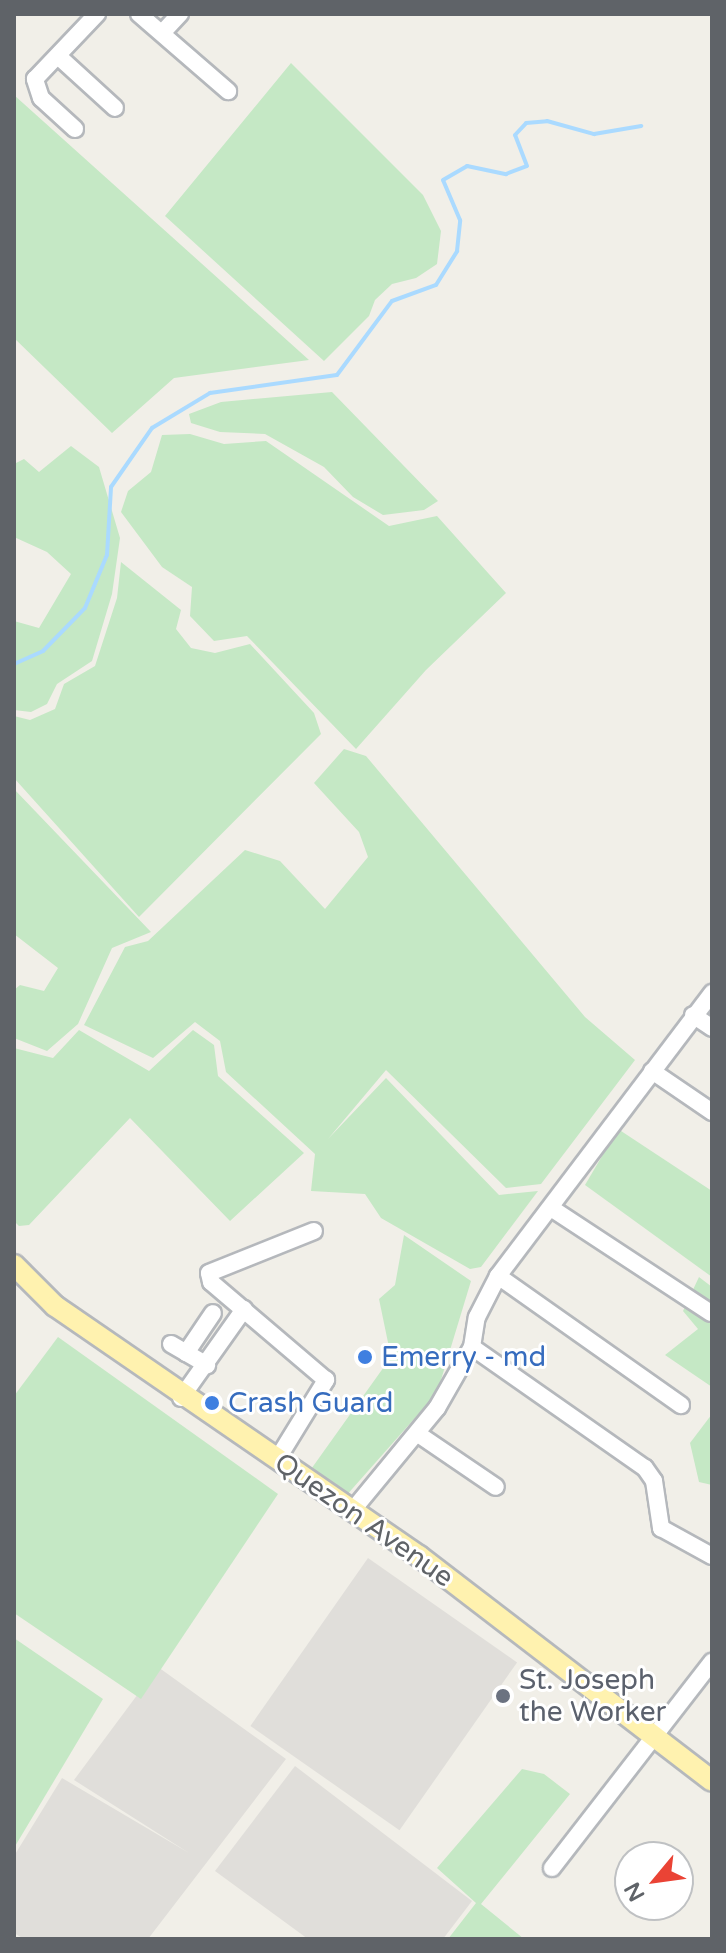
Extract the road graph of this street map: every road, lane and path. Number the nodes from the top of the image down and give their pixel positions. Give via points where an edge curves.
1 (97, 14) edge
2 (139, 14) edge
3 (180, 14) edge
4 (163, 32) junction
5 (58, 56) junction
6 (228, 91) dead end
7 (115, 108) dead end
8 (75, 129) dead end
9 (712, 993) edge
10 (693, 1015) junction
11 (712, 1028) edge
12 (652, 1071) junction
13 (712, 1112) edge
14 (551, 1208) junction
15 (314, 1231) dead end
16 (14, 1265) edge
17 (498, 1276) junction
18 (244, 1309) junction
19 (213, 1313) dead end
20 (711, 1313) edge
21 (171, 1344) dead end
22 (472, 1347) junction
23 (186, 1353) junction
24 (207, 1365) junction
25 (181, 1398) junction
26 (681, 1405) dead end
27 (418, 1434) junction
28 (278, 1458) junction
29 (496, 1487) dead end
30 (352, 1511) junction
31 (712, 1556) edge
32 (712, 1662) edge
33 (654, 1735) junction
34 (712, 1781) edge
35 (552, 1868) dead end

1 - 5 street
2 - 4 street
3 - 4 street
4 - 6 street
5 - 7 street
5 - 8 street via 35,79 34,88
9 - 10 street
10 - 11 street
10 - 12 street
12 - 13 street
12 - 14 street
14 - 17 street
14 - 20 street
15 - 18 street via 209,1273 211,1282
16 - 25 main road, Quezon Avenue via 55,1306
17 - 22 street via 477,1317
17 - 26 street
18 - 24 street
18 - 28 street via 326,1380
19 - 23 street
21 - 23 street
22 - 27 street
22 - 31 street via 645,1468 654,1481 661,1528
23 - 24 street
24 - 25 street
25 - 28 main road, Quezon Avenue
27 - 29 street
27 - 30 street
28 - 30 main road, Quezon Avenue
30 - 33 main road, Quezon Avenue
32 - 33 street
33 - 34 main road, Quezon Avenue
33 - 35 street

